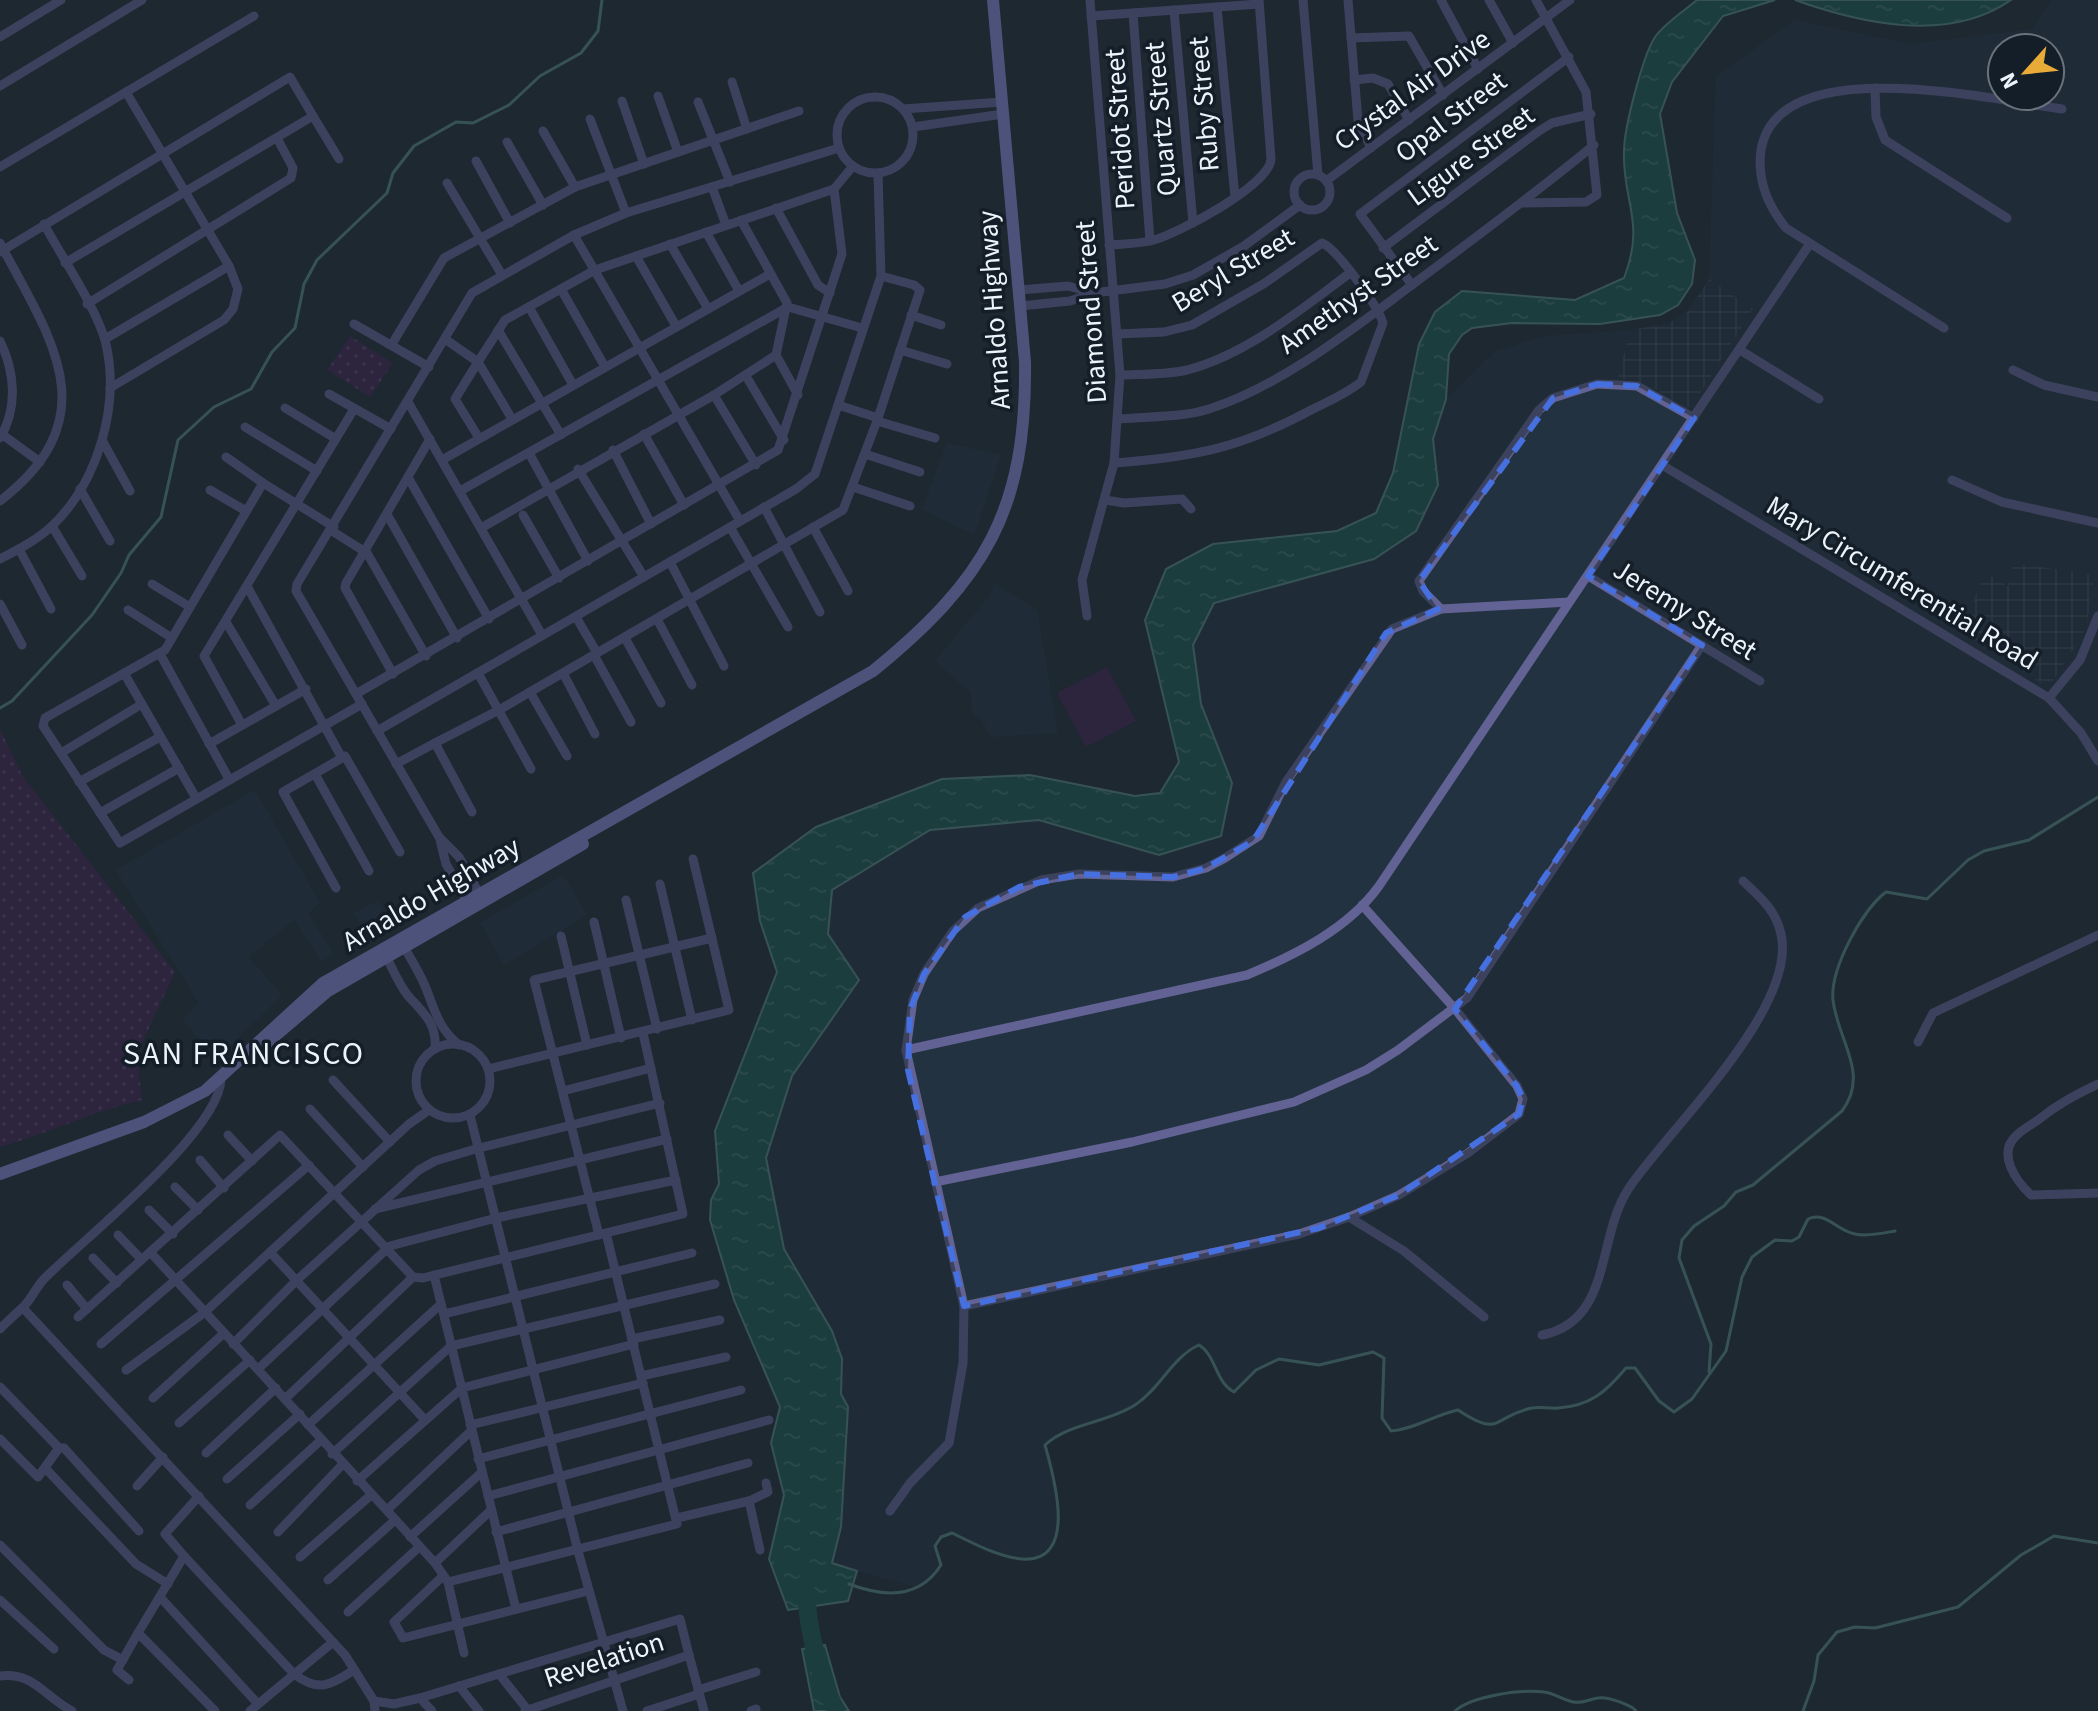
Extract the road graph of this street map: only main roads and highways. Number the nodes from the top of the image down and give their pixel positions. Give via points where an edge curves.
1 (993, 0) edge
2 (0, 1174) edge

1 - 2 main road, Arnaldo Highway via 1025,362 1023,447 1007,505 979,563 935,618 873,671 385,952 184,1103

